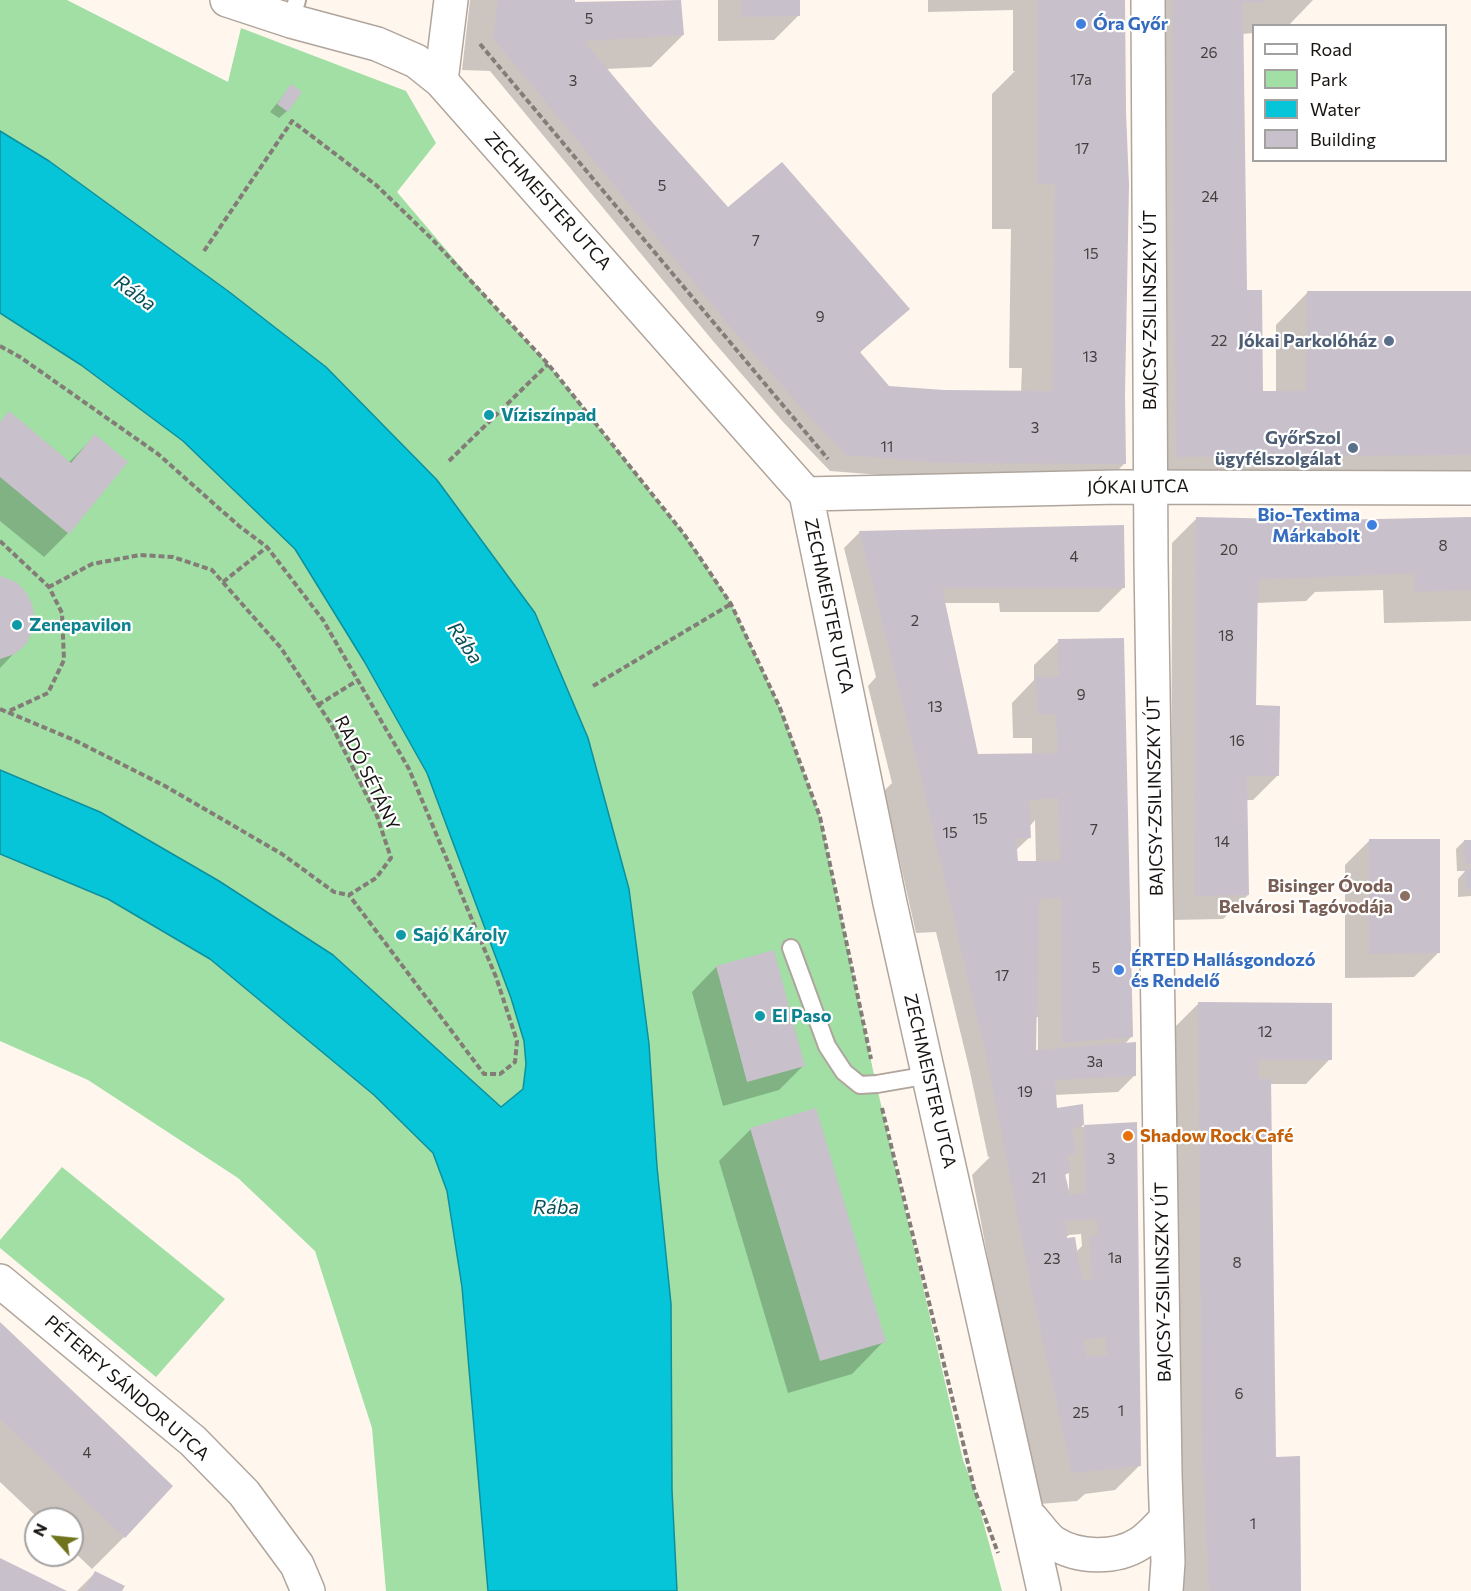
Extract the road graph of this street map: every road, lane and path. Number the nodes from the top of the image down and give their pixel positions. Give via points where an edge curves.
1 (227, 0) edge
2 (451, 0) edge
3 (1148, 0) edge
4 (294, 11) edge
5 (477, 40) dead end
6 (441, 81) junction
7 (204, 252) dead end
8 (0, 346) edge
9 (548, 364) junction
10 (448, 461) dead end
11 (834, 462) dead end
12 (1150, 487) junction
13 (1471, 488) edge
14 (806, 494) junction
15 (0, 541) edge
16 (267, 547) junction
17 (223, 582) junction
18 (50, 587) junction
19 (731, 603) junction
20 (358, 680) junction
21 (593, 686) dead end
22 (318, 705) junction
23 (0, 709) edge
24 (7, 712) junction
25 (349, 895) junction
26 (790, 948) dead end
27 (929, 1075) junction
28 (877, 1084) junction
29 (0, 1281) edge
30 (1019, 1482) junction
31 (1032, 1519) junction
32 (1166, 1519) junction
33 (1001, 1560) dead end
34 (308, 1591) edge
35 (1044, 1591) edge
36 (1066, 1591) edge
37 (1166, 1591) edge

1 - 4 street, ZECHMEISTER UTCA
2 - 6 street
3 - 12 street, BAJCSY-ZSILINSZKY ÚT
4 - 6 street, ZECHMEISTER UTCA via 399,52
5 - 11 path via 826,458
6 - 14 street, ZECHMEISTER UTCA
7 - 9 path via 292,121 376,185
8 - 16 path via 158,454
9 - 10 path
9 - 19 path via 684,534
12 - 13 street, JÓKAI UTCA
12 - 14 street, JÓKAI UTCA
12 - 32 street, BAJCSY-ZSILINSZKY ÚT
14 - 27 street, ZECHMEISTER UTCA
15 - 18 path
16 - 17 path
16 - 20 path via 323,620
17 - 18 path, RADÓ SÉTÁNY via 212,570 183,560 141,555 92,564
17 - 22 path, RADÓ SÉTÁNY via 281,648
18 - 24 path via 62,613 64,660 48,693
19 - 21 path
19 - 28 path via 780,708 820,817
20 - 22 path
20 - 25 path via 409,769 492,967 517,1041 515,1062 500,1074 484,1074
22 - 25 path, RADÓ SÉTÁNY via 377,816 391,858 376,878
23 - 24 path
24 - 25 path via 74,740 165,786 282,854 334,892
26 - 28 lane via 827,1046 844,1072 860,1085
27 - 28 lane
27 - 30 street, ZECHMEISTER UTCA
28 - 33 path via 974,1488
29 - 34 street, PÉTERFY SÁNDOR UTCA via 193,1441 244,1493 297,1565
30 - 31 street, ZECHMEISTER UTCA
30 - 35 street, ZECHMEISTER UTCA
31 - 32 street via 1052,1542 1065,1549 1096,1555 1117,1553 1140,1544
31 - 36 street, ZECHMEISTER UTCA
32 - 37 street, BAJCSY-ZSILINSZKY ÚT

